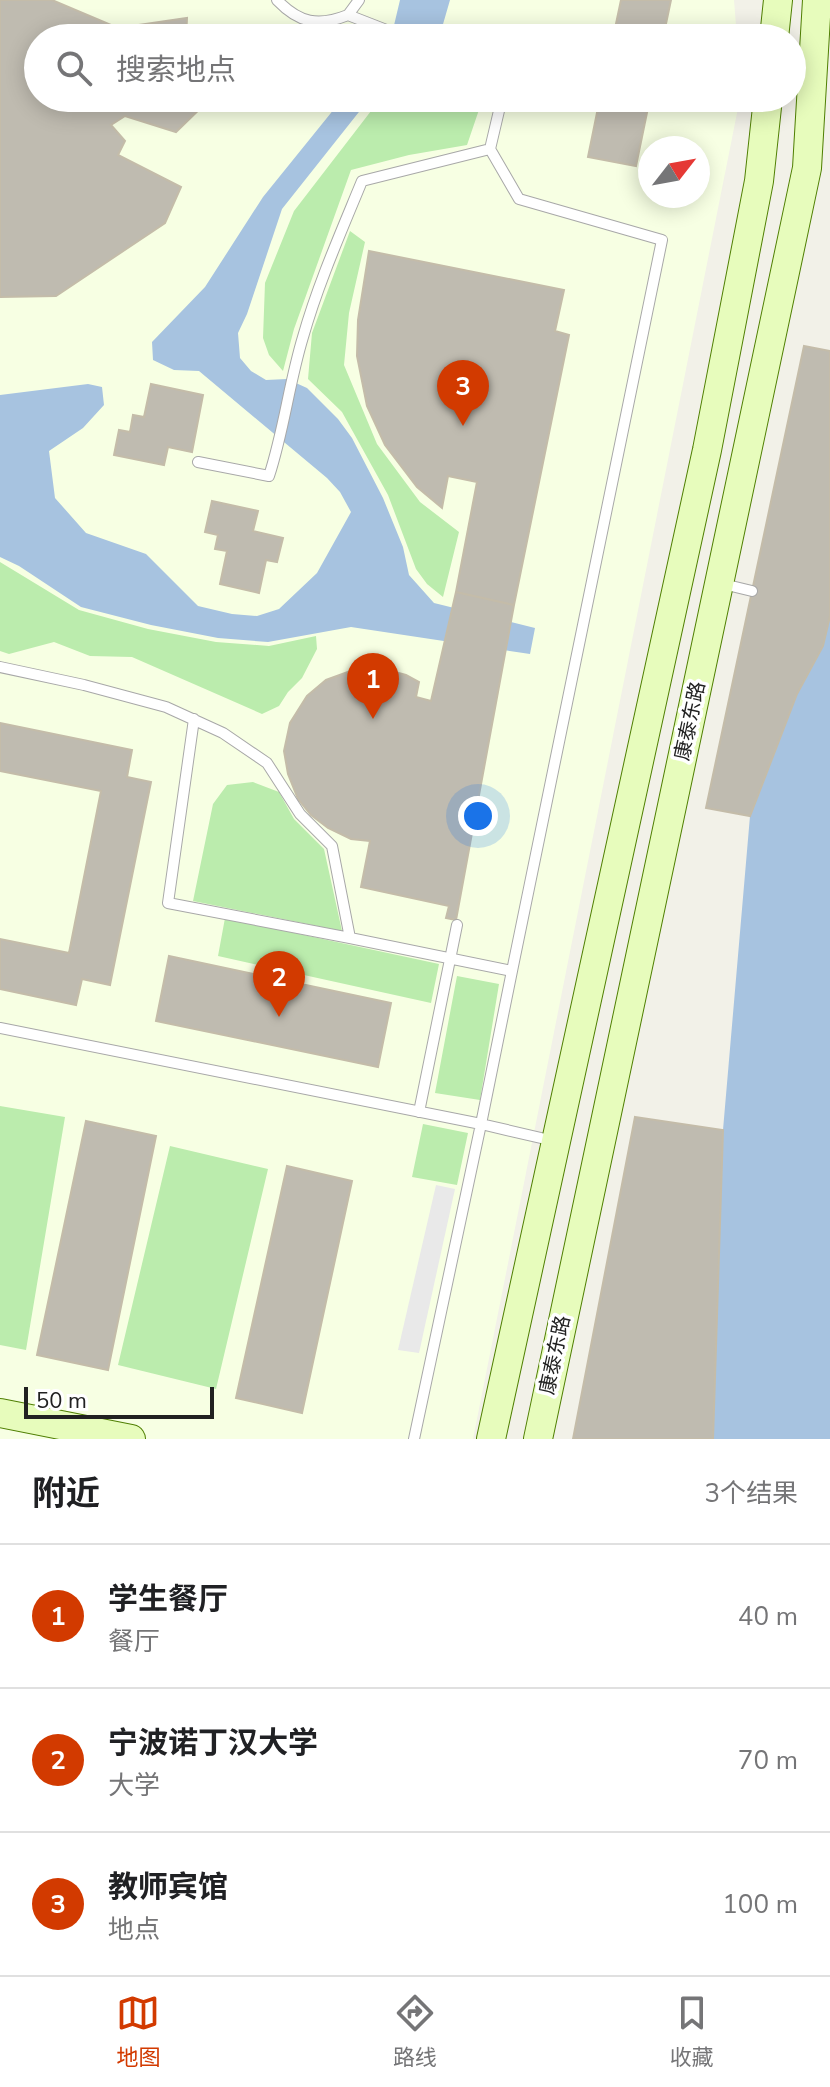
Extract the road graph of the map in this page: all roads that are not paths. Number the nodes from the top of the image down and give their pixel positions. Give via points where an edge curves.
1 (277, 0) edge
2 (359, 0) edge
3 (778, 0) edge
4 (817, 0) edge
5 (348, 15) junction
6 (371, 24) edge
7 (775, 24) edge
8 (499, 112) edge
9 (766, 112) edge
10 (490, 149) junction
11 (198, 462) dead end
12 (720, 584) junction
13 (752, 591) dead end
14 (0, 667) edge
15 (194, 719) junction
16 (457, 925) dead end
17 (350, 938) junction
18 (450, 958) junction
19 (512, 971) junction
20 (0, 1028) edge
21 (419, 1112) junction
22 (481, 1124) junction
23 (555, 1141) junction
24 (0, 1413) edge
25 (131, 1439) edge
26 (414, 1439) edge
27 (491, 1439) edge
28 (538, 1439) edge

1 - 5 lane via 293,16 317,23
2 - 5 lane
3 - 7 street
4 - 12 street, 康泰东路 via 807,168
5 - 6 lane
8 - 10 lane
9 - 23 street, 康泰东路 via 759,181 707,450
10 - 11 lane via 362,181 307,323 269,476
10 - 19 lane via 519,199 662,240
12 - 13 lane
12 - 28 street, 康泰东路
14 - 15 lane via 84,685
15 - 17 lane via 267,763 300,814 332,846
15 - 17 lane via 168,903
16 - 18 lane
17 - 18 lane
18 - 19 lane
18 - 21 lane
19 - 22 lane
20 - 21 lane
21 - 22 lane
22 - 23 lane
22 - 26 lane
23 - 27 street, 康泰东路
24 - 25 street

